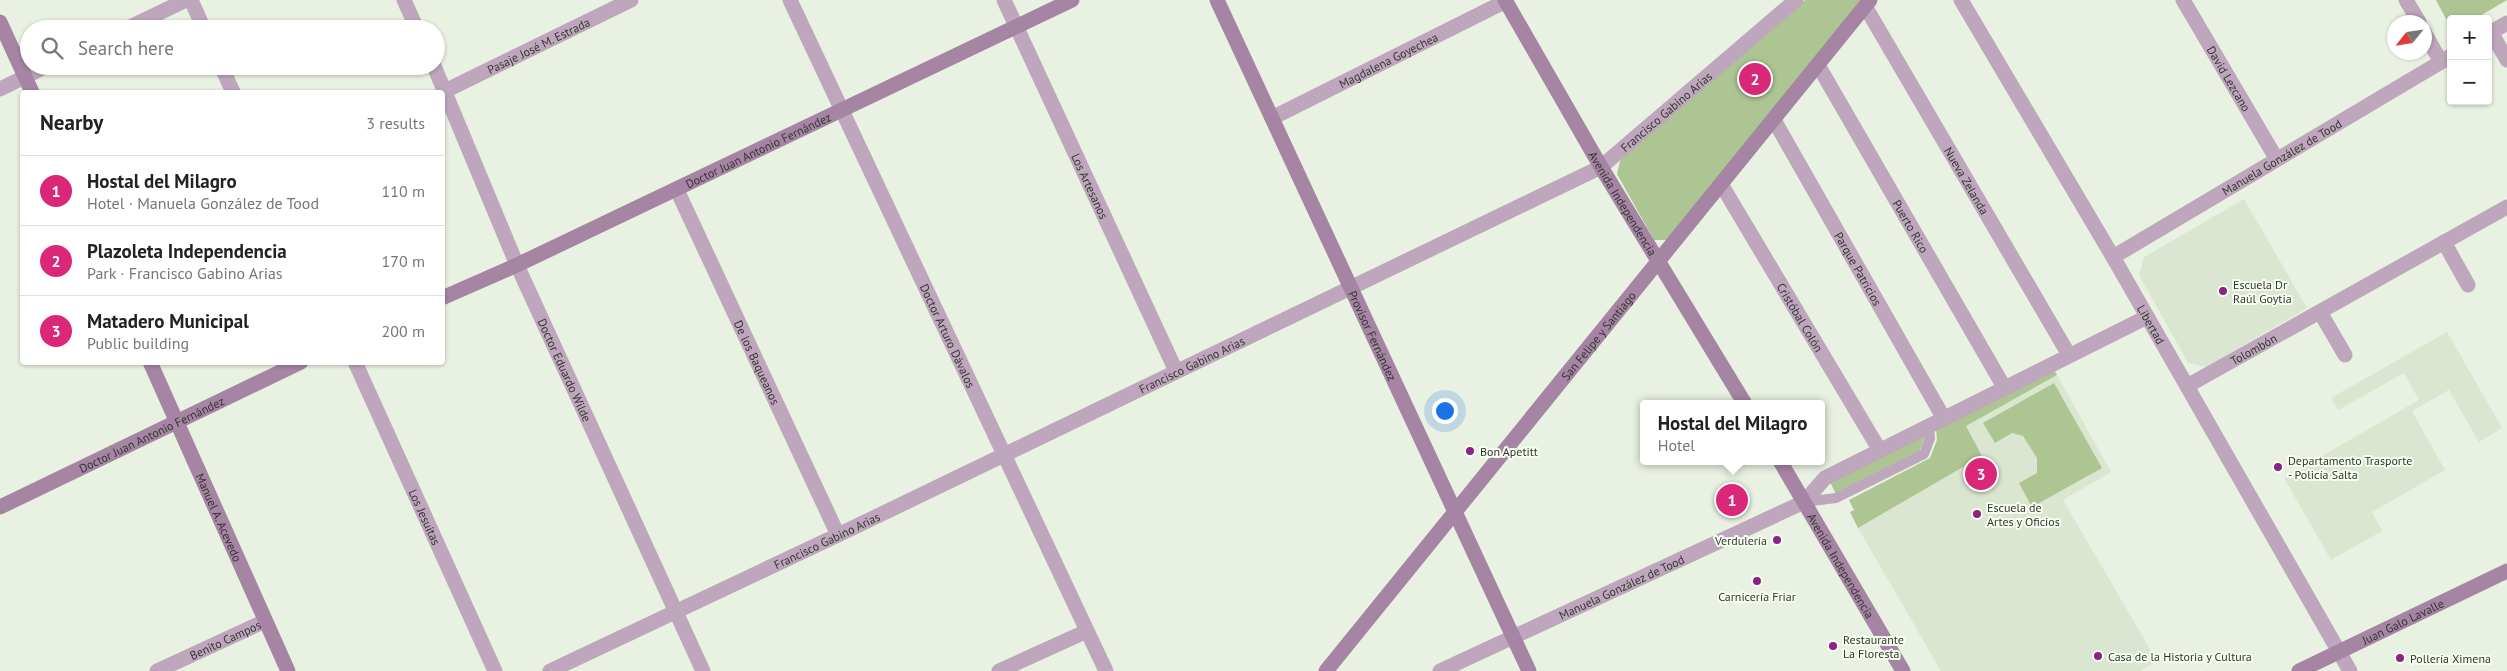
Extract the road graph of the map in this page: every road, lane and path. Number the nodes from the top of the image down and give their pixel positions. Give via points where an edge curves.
1 (186, 0) edge
2 (191, 0) edge
3 (404, 0) edge
4 (631, 0) edge
5 (790, 0) edge
6 (1004, 0) edge
7 (1072, 0) edge
8 (1217, 0) edge
9 (1506, 0) edge
10 (1796, 0) edge
11 (1961, 0) edge
12 (2183, 0) edge
13 (2406, 0) edge
14 (1868, 3) edge
15 (2415, 15) edge
16 (145, 20) edge
17 (200, 20) edge
18 (413, 20) edge
19 (0, 22) edge
20 (2507, 23) edge
21 (1016, 26) junction
22 (2492, 32) edge
23 (2492, 36) edge
24 (2432, 42) edge
25 (2446, 59) edge
26 (2507, 60) edge
27 (1818, 65) junction
28 (20, 66) edge
29 (29, 75) edge
30 (225, 75) edge
31 (438, 75) edge
32 (25, 77) junction
33 (0, 89) edge
34 (31, 90) edge
35 (232, 90) edge
36 (445, 90) edge
37 (445, 91) joint
38 (842, 109) junction
39 (1272, 118) junction
40 (1774, 120) junction
41 (2276, 158) junction
42 (1601, 167) junction
43 (1721, 184) junction
44 (677, 190) junction
45 (2507, 207) edge
46 (2444, 242) junction
47 (2113, 257) junction
48 (1658, 261) junction
49 (517, 266) junction
50 (2468, 285) dead end
51 (1350, 287) junction
52 (445, 297) edge
53 (2320, 312) junction
54 (2147, 317) junction
55 (2069, 355) junction
56 (2345, 355) dead end
57 (151, 365) edge
58 (295, 365) edge
59 (356, 365) edge
60 (1176, 371) junction
61 (2187, 386) junction
62 (2004, 387) junction
63 (1742, 400) edge
64 (1936, 421) junction
65 (177, 423) junction
66 (1879, 449) junction
67 (1004, 454) junction
68 (1782, 465) edge
69 (1804, 502) junction
70 (0, 507) edge
71 (1454, 513) junction
72 (838, 535) junction
73 (2507, 571) edge
74 (678, 611) junction
75 (266, 621) junction
76 (1087, 631) junction
77 (1513, 637) junction
78 (2339, 652) junction
79 (157, 671) edge
80 (288, 671) edge
81 (495, 671) edge
82 (550, 671) edge
83 (703, 671) edge
84 (999, 671) edge
85 (1106, 671) edge
86 (1326, 671) edge
87 (1440, 671) edge
88 (1529, 671) edge
89 (1903, 671) edge
90 (2299, 671) edge
91 (2350, 671) edge

1 - 16 street
2 - 17 street
3 - 18 street
4 - 37 street, Pasaje José M. Estrada
5 - 38 street, Doctor Arturo Dávalos
6 - 21 street, Los Artesanos
7 - 21 street, Doctor Juan Antonio Fernández
8 - 39 street, Provisor Fernández
9 - 39 street, Magdalena Goyechea
9 - 42 street, Avenida Independencia
10 - 42 street, Francisco Gabino Arias
11 - 47 street, Libertad
12 - 41 street, David Lezcano
13 - 15 street
14 - 27 street, San Felipe y Santiago
14 - 55 street, Nueva Zelanda
19 - 28 street
20 - 22 street
21 - 38 street, Doctor Juan Antonio Fernández
21 - 60 street, Los Artesanos
23 - 26 street
24 - 25 street
25 - 41 street, Manuela González de Tood
27 - 40 street, San Felipe y Santiago
27 - 62 street, Puerto Rico
29 - 32 street
30 - 35 street
31 - 36 street, Doctor Eduardo Wilde
32 - 33 street
32 - 34 street
37 - 49 street, Doctor Eduardo Wilde
38 - 44 street, Doctor Juan Antonio Fernández
38 - 67 street, Doctor Arturo Dávalos
39 - 51 street, Provisor Fernández
40 - 43 street, San Felipe y Santiago
40 - 64 street, Parque Patricios
41 - 47 street, Manuela González de Tood
42 - 48 street, Avenida Independencia
42 - 51 street, Francisco Gabino Arias
43 - 48 street, San Felipe y Santiago
43 - 66 street, Cristóbal Colón
44 - 49 street, Doctor Juan Antonio Fernández
44 - 72 street, De los Baqueanos
45 - 46 street, Tolombón
46 - 50 street
46 - 53 street, Tolombón
47 - 54 street, Libertad
48 - 63 street, Avenida Independencia
48 - 71 street, San Felipe y Santiago
49 - 52 street, Doctor Juan Antonio Fernández
49 - 74 street, Doctor Eduardo Wilde
51 - 60 street, Francisco Gabino Arias
51 - 71 street, Provisor Fernández
53 - 56 street
53 - 61 street, Tolombón
54 - 55 street, Manuela González de Tood
54 - 61 street, Libertad
55 - 62 street, Manuela González de Tood
57 - 65 street, Manuel A. Acevedo
58 - 65 street, Doctor Juan Antonio Fernández
59 - 81 street, Los Jesuitas
60 - 67 street, Francisco Gabino Arias
61 - 78 street, Libertad
62 - 64 street, Manuela González de Tood
64 - 66 street, Manuela González de Tood
64 - 69 lane, Manuela González de Tood via 1924,454 1836,498
65 - 70 street, Doctor Juan Antonio Fernández
65 - 75 street, Manuel A. Acevedo
66 - 69 street, Manuela González de Tood via 1825,478
67 - 72 street, Francisco Gabino Arias
67 - 76 street, Doctor Arturo Dávalos
68 - 69 street, Avenida Independencia
69 - 77 street, Manuela González de Tood
69 - 89 street, Avenida Independencia
71 - 77 street, Provisor Fernández
71 - 86 street, San Felipe y Santiago
72 - 74 street, Francisco Gabino Arias
73 - 78 street, Juan Galo Lavalle
74 - 82 street, Francisco Gabino Arias
74 - 83 street, Doctor Eduardo Wilde
75 - 79 street, Benito Campos
75 - 80 street, Manuel A. Acevedo
76 - 84 street
76 - 85 street, Doctor Arturo Dávalos
77 - 87 street, Manuela González de Tood
77 - 88 street, Provisor Fernández
78 - 90 street, Juan Galo Lavalle
78 - 91 street, Libertad

